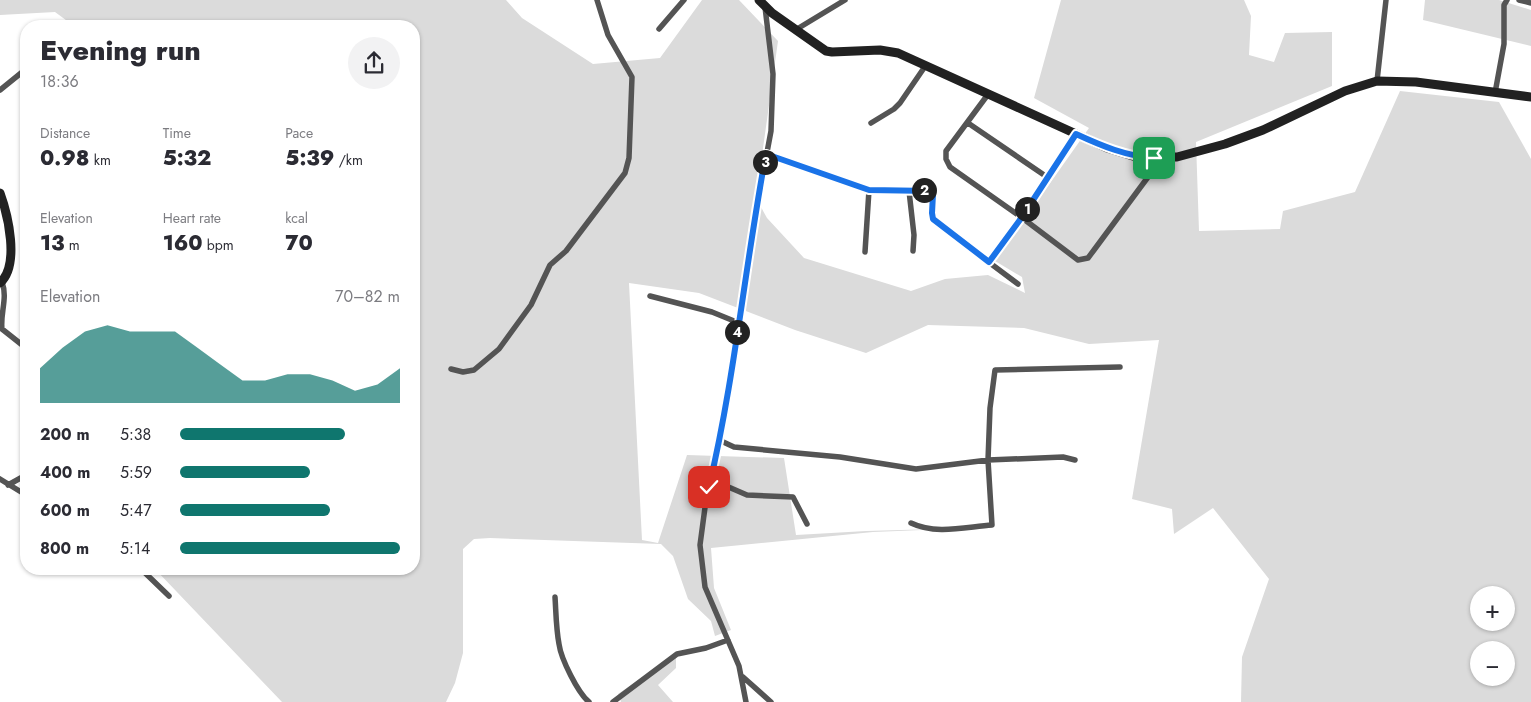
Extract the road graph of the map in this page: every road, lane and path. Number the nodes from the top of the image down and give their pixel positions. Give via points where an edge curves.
1 (597, 0) edge
2 (684, 0) edge
3 (845, 0) edge
4 (1386, 0) edge
5 (1507, 0) edge
6 (1518, 0) edge
7 (762, 3) edge
8 (1531, 3) edge
9 (659, 29) dead end
10 (797, 29) junction
11 (926, 65) junction
12 (20, 75) edge
13 (1377, 81) junction
14 (0, 90) edge
15 (990, 93) junction
16 (1495, 93) junction
17 (1531, 97) edge
18 (871, 123) dead end
19 (968, 123) junction
20 (1076, 134) junction
21 (766, 154) junction
22 (1154, 158) junction
23 (1046, 177) junction
24 (869, 190) junction
25 (909, 191) junction
26 (0, 193) edge
27 (1022, 217) junction
28 (913, 251) dead end
29 (865, 252) dead end
30 (989, 262) junction
31 (1, 282) edge
32 (1018, 284) dead end
33 (650, 296) dead end
34 (739, 323) junction
35 (20, 343) edge
36 (1120, 367) dead end
37 (451, 369) dead end
38 (720, 440) junction
39 (988, 460) junction
40 (1075, 460) dead end
41 (20, 478) edge
42 (0, 479) edge
43 (710, 479) junction
44 (7, 484) junction
45 (0, 488) edge
46 (20, 492) edge
47 (911, 523) dead end
48 (807, 524) dead end
49 (147, 575) edge
50 (169, 596) dead end
51 (556, 597) dead end
52 (728, 640) junction
53 (743, 677) junction
54 (589, 702) edge
55 (613, 702) edge
56 (746, 702) edge
57 (771, 702) edge

1 - 37 street via 608,35 632,77 626,173 566,251 550,265 531,305 499,349 474,370
2 - 9 street
3 - 10 street
4 - 13 street
5 - 16 street via 1504,6 1504,44
6 - 8 street
7 - 10 street
7 - 21 street via 774,92
10 - 11 street via 832,52 890,50
11 - 15 street
11 - 18 street via 900,103
12 - 14 street
13 - 16 street via 1416,82
13 - 22 street via 1346,91 1225,144 1177,157
15 - 19 street
15 - 20 street
16 - 17 street
19 - 23 street
19 - 27 street via 946,151 950,167
20 - 22 street via 1136,157
20 - 23 street
21 - 24 street
21 - 34 street
22 - 27 street via 1148,177 1088,258 1078,260
23 - 27 street
24 - 25 street
24 - 29 street
25 - 28 street
25 - 30 street via 931,191 933,219
26 - 31 street via 8,221 11,252
27 - 30 street
30 - 32 street
31 - 35 street via 5,297 2,328
33 - 34 street via 712,312
34 - 38 street
36 - 39 street via 994,370
38 - 39 street via 734,447 840,456 916,469
38 - 43 street
39 - 40 street via 1063,456
39 - 47 street via 992,525 934,530
41 - 44 street
42 - 44 street
43 - 48 street via 747,494 793,498
43 - 52 street via 701,530 701,556 705,587
44 - 45 street
44 - 46 street
49 - 50 street
51 - 54 street via 559,646 577,687
52 - 53 street
52 - 55 street via 677,654
53 - 56 street
53 - 57 street

